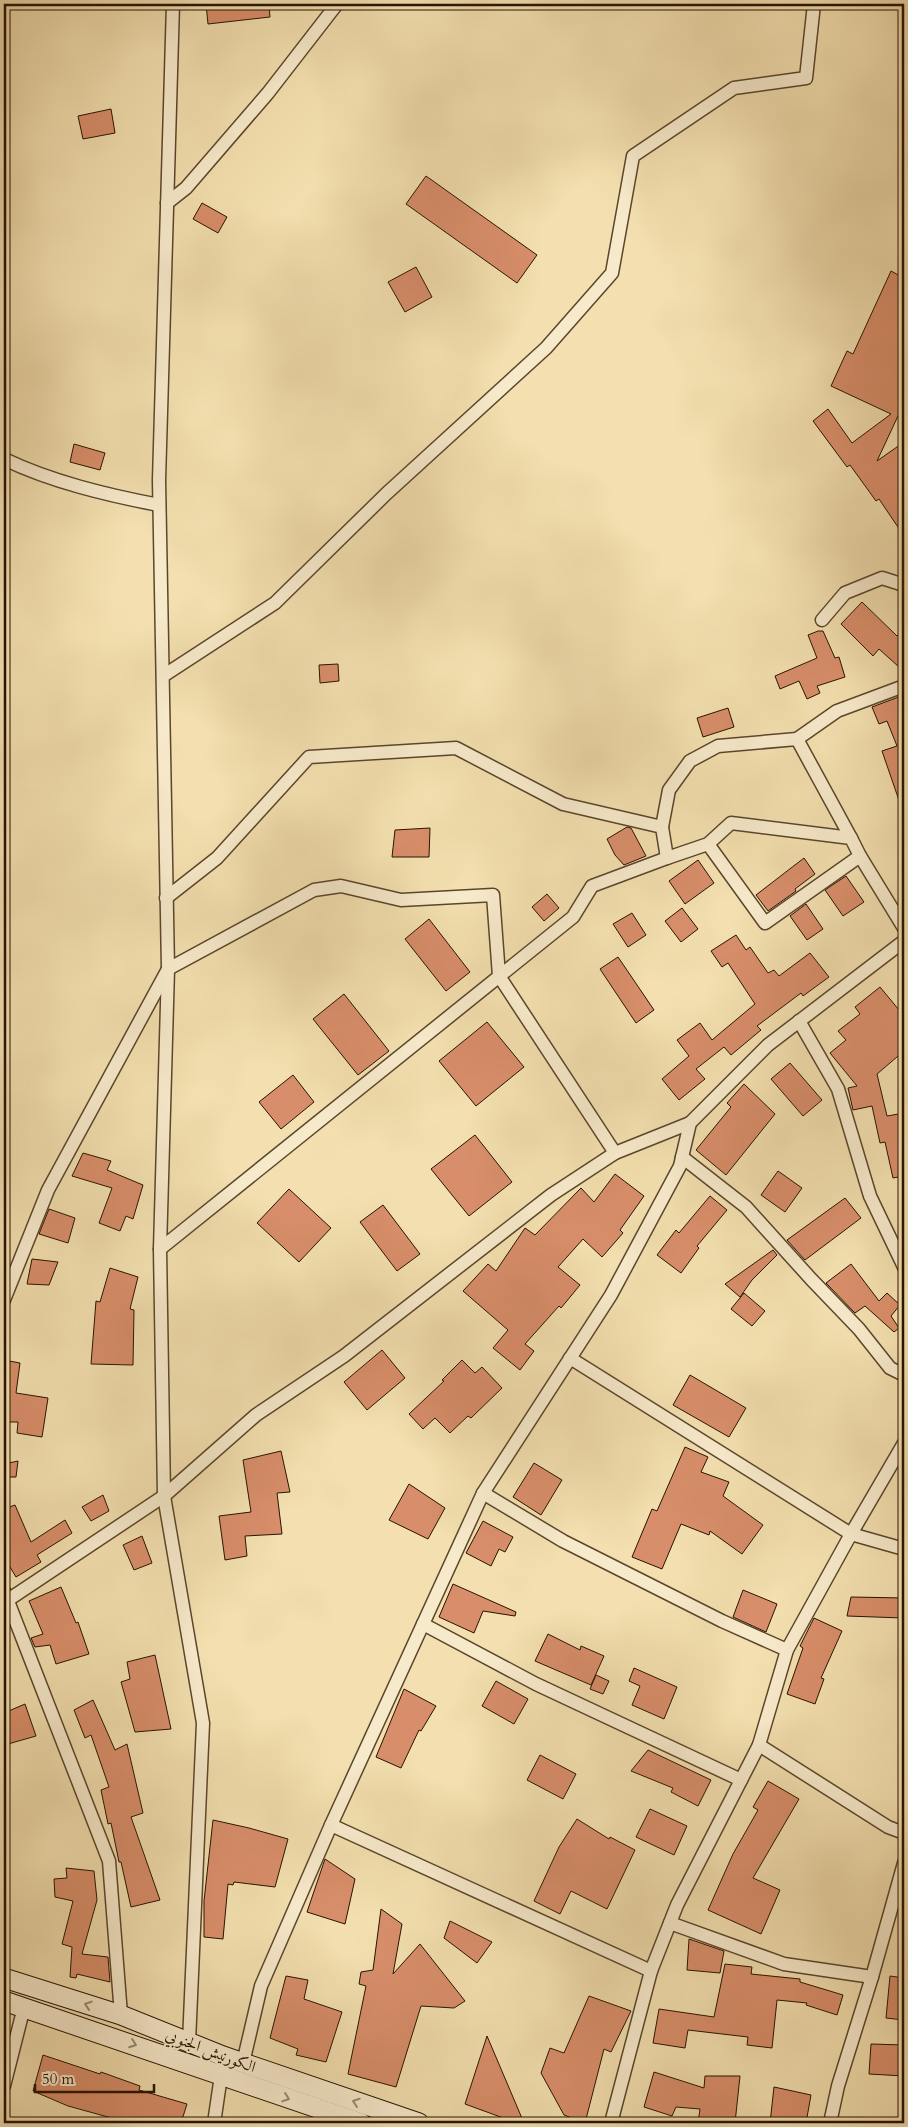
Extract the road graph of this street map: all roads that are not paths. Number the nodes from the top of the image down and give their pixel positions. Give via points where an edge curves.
1 (173, 4) edge
2 (337, 4) edge
3 (814, 4) edge
4 (167, 203) junction
5 (4, 459) edge
6 (159, 506) junction
7 (904, 585) edge
8 (822, 620) dead end
9 (162, 676) junction
10 (904, 686) edge
11 (797, 739) junction
12 (662, 827) junction
13 (851, 838) junction
14 (708, 844) junction
15 (860, 856) junction
16 (666, 858) junction
17 (166, 898) junction
18 (904, 928) edge
19 (904, 941) edge
20 (168, 969) junction
21 (499, 976) junction
22 (799, 1021) junction
23 (690, 1123) junction
24 (615, 1153) junction
25 (682, 1157) junction
26 (160, 1249) junction
27 (904, 1267) edge
28 (4, 1300) edge
29 (570, 1358) junction
30 (904, 1375) edge
31 (904, 1443) edge
32 (483, 1493) junction
33 (164, 1496) junction
34 (851, 1534) junction
35 (904, 1549) edge
36 (6, 1596) edge
37 (423, 1624) junction
38 (787, 1650) junction
39 (760, 1745) junction
40 (741, 1780) junction
41 (331, 1825) junction
42 (904, 1833) edge
43 (904, 1863) edge
44 (670, 1923) junction
45 (651, 1971) junction
46 (872, 1977) junction
47 (4, 1978) edge
48 (4, 2001) edge
49 (24, 2007) junction
50 (121, 2015) junction
51 (189, 2042) junction
52 (223, 2056) junction
53 (243, 2063) junction
54 (222, 2076) junction
55 (4, 2086) edge
56 (214, 2123) edge
57 (361, 2123) edge
58 (419, 2123) edge
59 (611, 2123) edge
60 (830, 2123) edge

1 - 4 street
2 - 4 street via 268,93 186,188
3 - 9 street via 806,78 734,88 633,156 612,273 546,348 386,494 275,603
4 - 6 street
5 - 6 street via 119,497
6 - 9 street
7 - 8 street via 882,578 845,593
9 - 17 street
10 - 11 street via 837,711
11 - 12 street via 718,746 690,761 669,790
11 - 13 street
12 - 16 street
12 - 17 street via 563,804 456,748 308,757 217,858
13 - 14 street via 731,823
13 - 15 street
14 - 15 street via 765,923
14 - 16 street
15 - 18 street
16 - 21 street via 592,886 573,917
17 - 20 street
19 - 22 street
20 - 21 street via 314,890 341,886 401,900 493,895
20 - 26 street
20 - 28 street via 48,1190
21 - 24 street
21 - 26 street
22 - 23 street via 768,1045
22 - 27 street via 838,1088 870,1196
23 - 24 street
23 - 25 street
24 - 33 street via 551,1195 344,1356 256,1415
25 - 29 street via 611,1295
25 - 30 street via 746,1207 859,1329 890,1368
26 - 33 street
29 - 32 street
29 - 34 street
31 - 34 street
32 - 37 street
32 - 38 street via 563,1541
33 - 36 street
33 - 51 street via 203,1723
34 - 35 street
34 - 38 street
36 - 50 street via 109,1860
37 - 40 street via 536,1684
37 - 41 street
38 - 39 street
39 - 40 street
39 - 42 street via 888,1827
40 - 44 street
41 - 45 street
41 - 53 street via 261,1986
43 - 46 street
44 - 45 street
44 - 46 street via 784,1964
45 - 59 street
46 - 60 street via 838,2086
50 -> 47 main road, الكورنيش الجنوبي
48 - 49 main road, الكورنيش الجنوبي
49 -> 54 main road, الكورنيش الجنوبي
49 - 55 street
50 - 51 main road, الكورنيش الجنوبي
51 - 52 main road, الكورنيش الجنوبي
52 - 53 main road, الكورنيش الجنوبي
52 - 54 street
58 -> 53 main road, الكورنيش الجنوبي
54 - 56 street
54 -> 57 main road, الكورنيش الجنوبي

